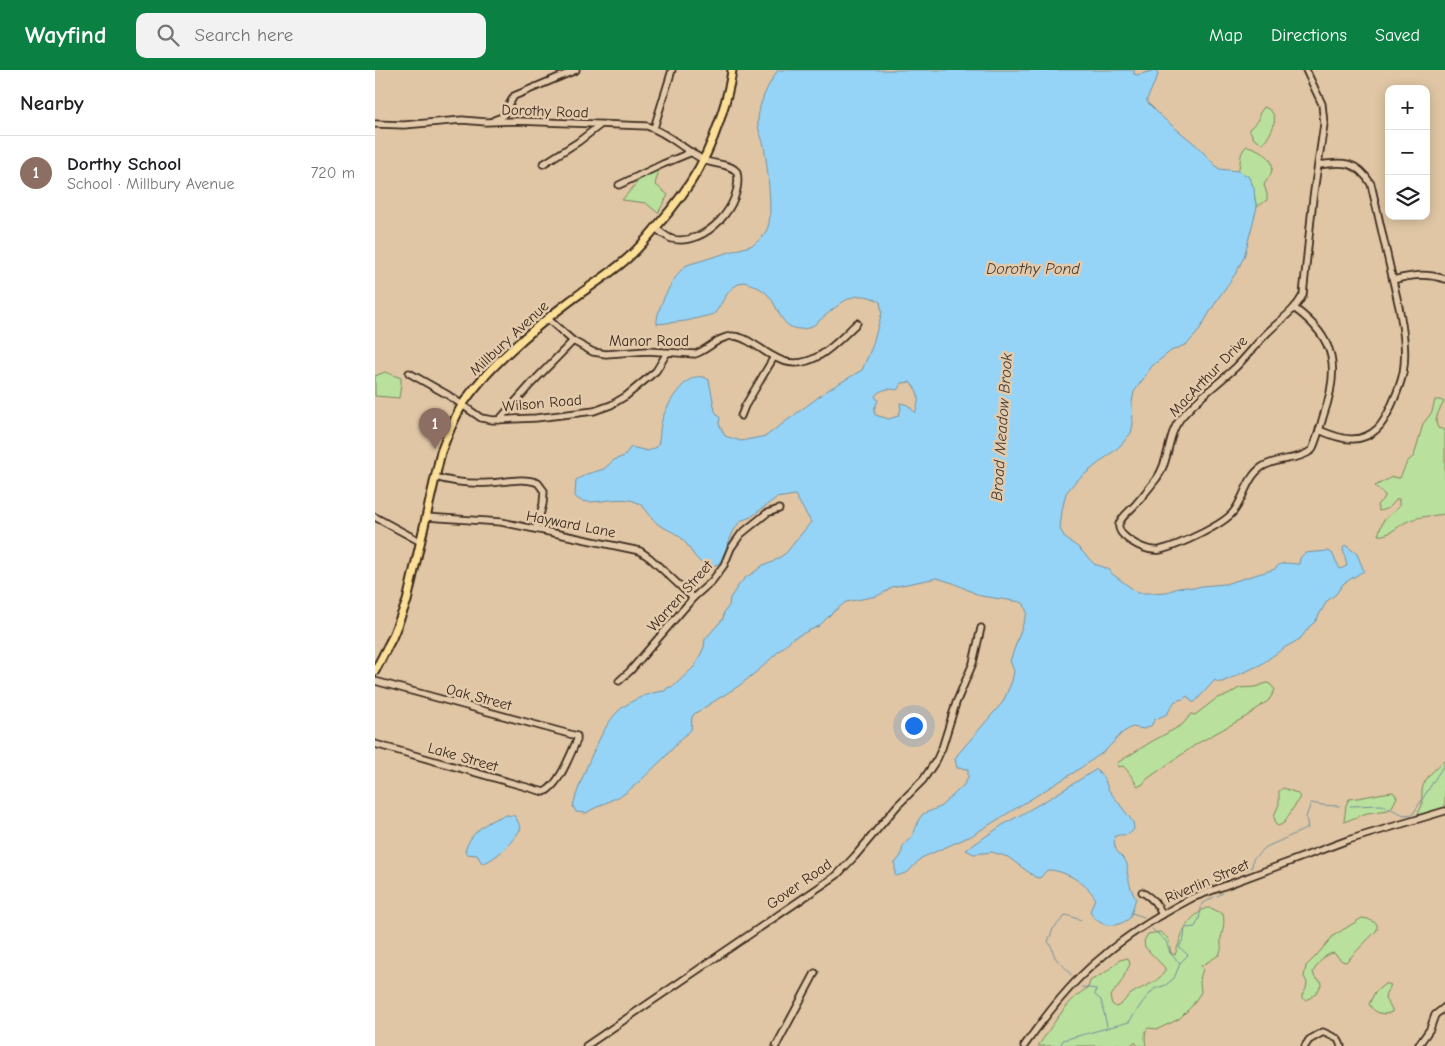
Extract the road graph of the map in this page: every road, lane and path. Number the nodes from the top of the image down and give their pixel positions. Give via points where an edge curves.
1 (577, 70) edge
2 (672, 70) edge
3 (733, 70) edge
4 (1306, 70) edge
5 (490, 122) junction
6 (375, 124) edge
7 (600, 125) junction
8 (654, 128) junction
9 (692, 152) junction
10 (704, 160) junction
11 (543, 164) dead end
12 (1319, 164) junction
13 (619, 185) dead end
14 (655, 228) junction
15 (1445, 279) edge
16 (1393, 280) junction
17 (1295, 308) junction
18 (548, 319) junction
19 (857, 323) dead end
20 (573, 341) junction
21 (667, 353) junction
22 (775, 357) junction
23 (409, 373) dead end
24 (462, 405) junction
25 (741, 416) dead end
26 (499, 420) junction
27 (1319, 430) junction
28 (435, 477) junction
29 (779, 510) dead end
30 (375, 517) edge
31 (426, 517) junction
32 (536, 529) junction
33 (421, 542) junction
34 (693, 598) junction
35 (981, 628) dead end
36 (375, 671) edge
37 (375, 681) edge
38 (619, 681) dead end
39 (375, 744) edge
40 (545, 792) joint
41 (1445, 811) edge
42 (1142, 892) dead end
43 (1162, 915) junction
44 (815, 973) dead end
45 (1445, 1007) edge
46 (586, 1046) edge
47 (776, 1046) edge
48 (1024, 1046) edge
49 (1305, 1046) edge
50 (1341, 1046) edge
51 (1418, 1046) edge

1 - 5 street via 514,96 502,117
2 - 8 street
3 - 10 main road, Millbury Avenue via 711,147
4 - 12 street, MacArthur Drive via 1318,92 1324,113
5 - 6 street, Dorothy Road
5 - 7 street, Dorothy Road
7 - 8 street, Dorothy Road
7 - 11 street
8 - 9 street, Dorothy Road
9 - 10 street, Dorothy Road
9 - 13 street
10 - 14 main road, Millbury Avenue via 686,190
10 - 14 street, Dorothy Road via 735,169 738,176 733,202 717,224 693,237 672,238
12 - 16 street via 1353,165 1365,174 1375,196
12 - 17 street, MacArthur Drive via 1303,295
14 - 18 main road, Millbury Avenue via 626,260
15 - 16 street via 1412,275
16 - 27 street via 1403,325 1403,374 1384,420 1373,433 1359,439 1350,440
17 - 27 street via 1320,331 1329,346 1332,360 1332,383
17 - 27 street, MacArthur Drive via 1181,418 1163,468 1123,516 1119,523 1120,531 1132,542 1152,550 1185,541 1229,516 1262,467 1309,452
18 - 20 street, Manor Road
18 - 24 main road, Millbury Avenue via 488,373
19 - 22 street, Manor Road via 810,361 791,363
20 - 21 street, Manor Road via 593,352 606,354
20 - 26 street
21 - 22 street, Manor Road via 695,354 723,338 736,336
21 - 26 street, Wilson Road via 656,371 626,396 605,408 569,415
22 - 25 street
23 - 24 street, Wilson Road
24 - 26 street, Wilson Road via 481,418
24 - 28 main road, Millbury Avenue via 447,435
28 - 31 main road, Millbury Avenue
28 - 32 street via 455,483 521,480 538,483 544,491
29 - 34 street, Warren Street via 767,513 741,534 724,565
30 - 33 street
31 - 32 street, Hayward Lane via 501,522
31 - 33 main road, Millbury Avenue
32 - 34 street, Hayward Lane via 640,551
33 - 36 main road, Millbury Avenue via 400,621
34 - 38 street, Warren Street
35 - 46 street, Gover Road via 973,663 937,759 923,780 855,856 837,875
37 - 40 street, Oak Street via 577,736 561,774
39 - 40 street, Lake Street
41 - 43 street, Riverlin Street via 1294,859 1192,898
42 - 43 street via 1158,906
43 - 48 street, Riverlin Street via 1121,942 1082,974
44 - 47 street
45 - 51 street via 1435,1015
49 - 50 street via 1323,1032 1338,1039

